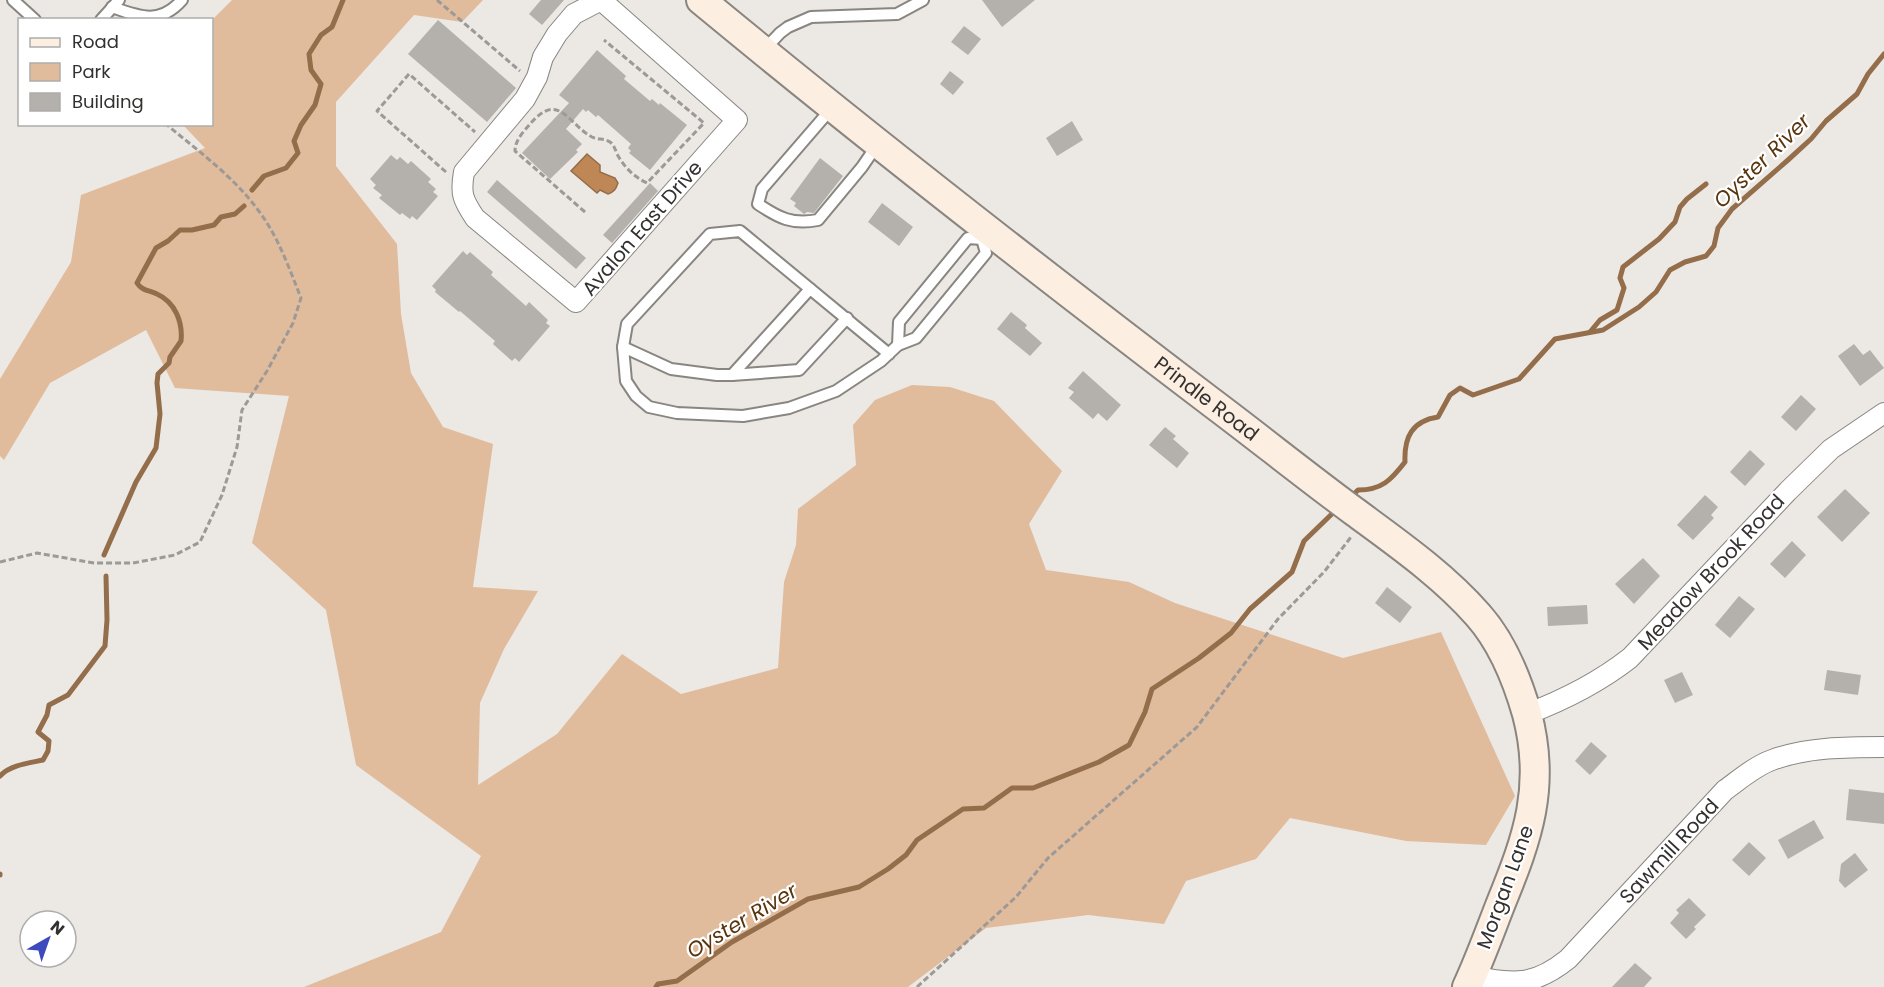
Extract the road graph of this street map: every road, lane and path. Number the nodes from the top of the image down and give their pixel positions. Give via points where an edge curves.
1 (14, 0) edge
2 (182, 0) edge
3 (437, 0) edge
4 (602, 0) edge
5 (703, 0) edge
6 (922, 0) edge
7 (115, 4) edge
8 (33, 18) edge
9 (104, 18) edge
10 (604, 40) dead end
11 (763, 51) junction
12 (522, 73) dead end
13 (840, 112) junction
14 (168, 126) edge
15 (482, 139) dead end
16 (879, 142) junction
17 (446, 172) dead end
18 (585, 212) dead end
19 (985, 235) junction
20 (810, 289) junction
21 (847, 318) junction
22 (898, 345) junction
23 (623, 347) junction
24 (889, 354) junction
25 (732, 375) junction
26 (1884, 414) edge
27 (1362, 517) junction
28 (0, 562) edge
29 (1527, 714) junction
30 (1884, 747) edge
31 (1470, 981) edge
32 (917, 987) edge

1 - 8 lane
2 - 7 lane via 172,11 153,18 134,15
3 - 12 path
4 - 4 street, Avalon East Drive via 574,14 557,34 543,57 532,88 464,172 463,180 463,200 475,218 576,302 737,120
5 - 11 street, Prindle Road
6 - 11 lane via 897,14 811,17 788,27
7 - 9 lane
10 - 18 path via 704,123 647,183 627,169 608,140 591,137 557,110 540,114 521,134 515,151
11 - 13 street, Prindle Road
13 - 16 street, Prindle Road
13 - 16 lane via 762,189 758,204 780,218 803,223 818,220
14 - 28 path via 217,166 258,210 279,245 301,298 293,323 242,410 237,447 222,495 200,542 175,555 132,563 94,563 37,553
15 - 17 path via 409,74 377,111
16 - 19 street, Prindle Road
19 - 22 lane via 986,253 916,338
19 - 22 lane via 968,238 899,322
19 - 27 street, Prindle Road
20 - 21 lane
20 - 23 lane via 740,231 710,234 627,324
20 - 25 lane
21 - 24 lane
21 - 25 lane via 799,370
22 - 24 lane
23 - 24 lane via 626,381 650,407 677,413 743,416 789,408 836,391
23 - 25 lane via 671,369
26 - 29 street, Meadow Brook Road via 1831,449 1630,658 1607,676
27 - 29 street, Prindle Road via 1447,583 1479,616 1504,655
27 - 32 path via 1324,572 1278,619 1197,727 1048,858 1016,897
29 - 31 street, Morgan Lane via 1535,766 1533,810 1526,839
30 - 31 street, Sawmill Road via 1812,750 1771,760 1725,790 1555,971 1521,984

